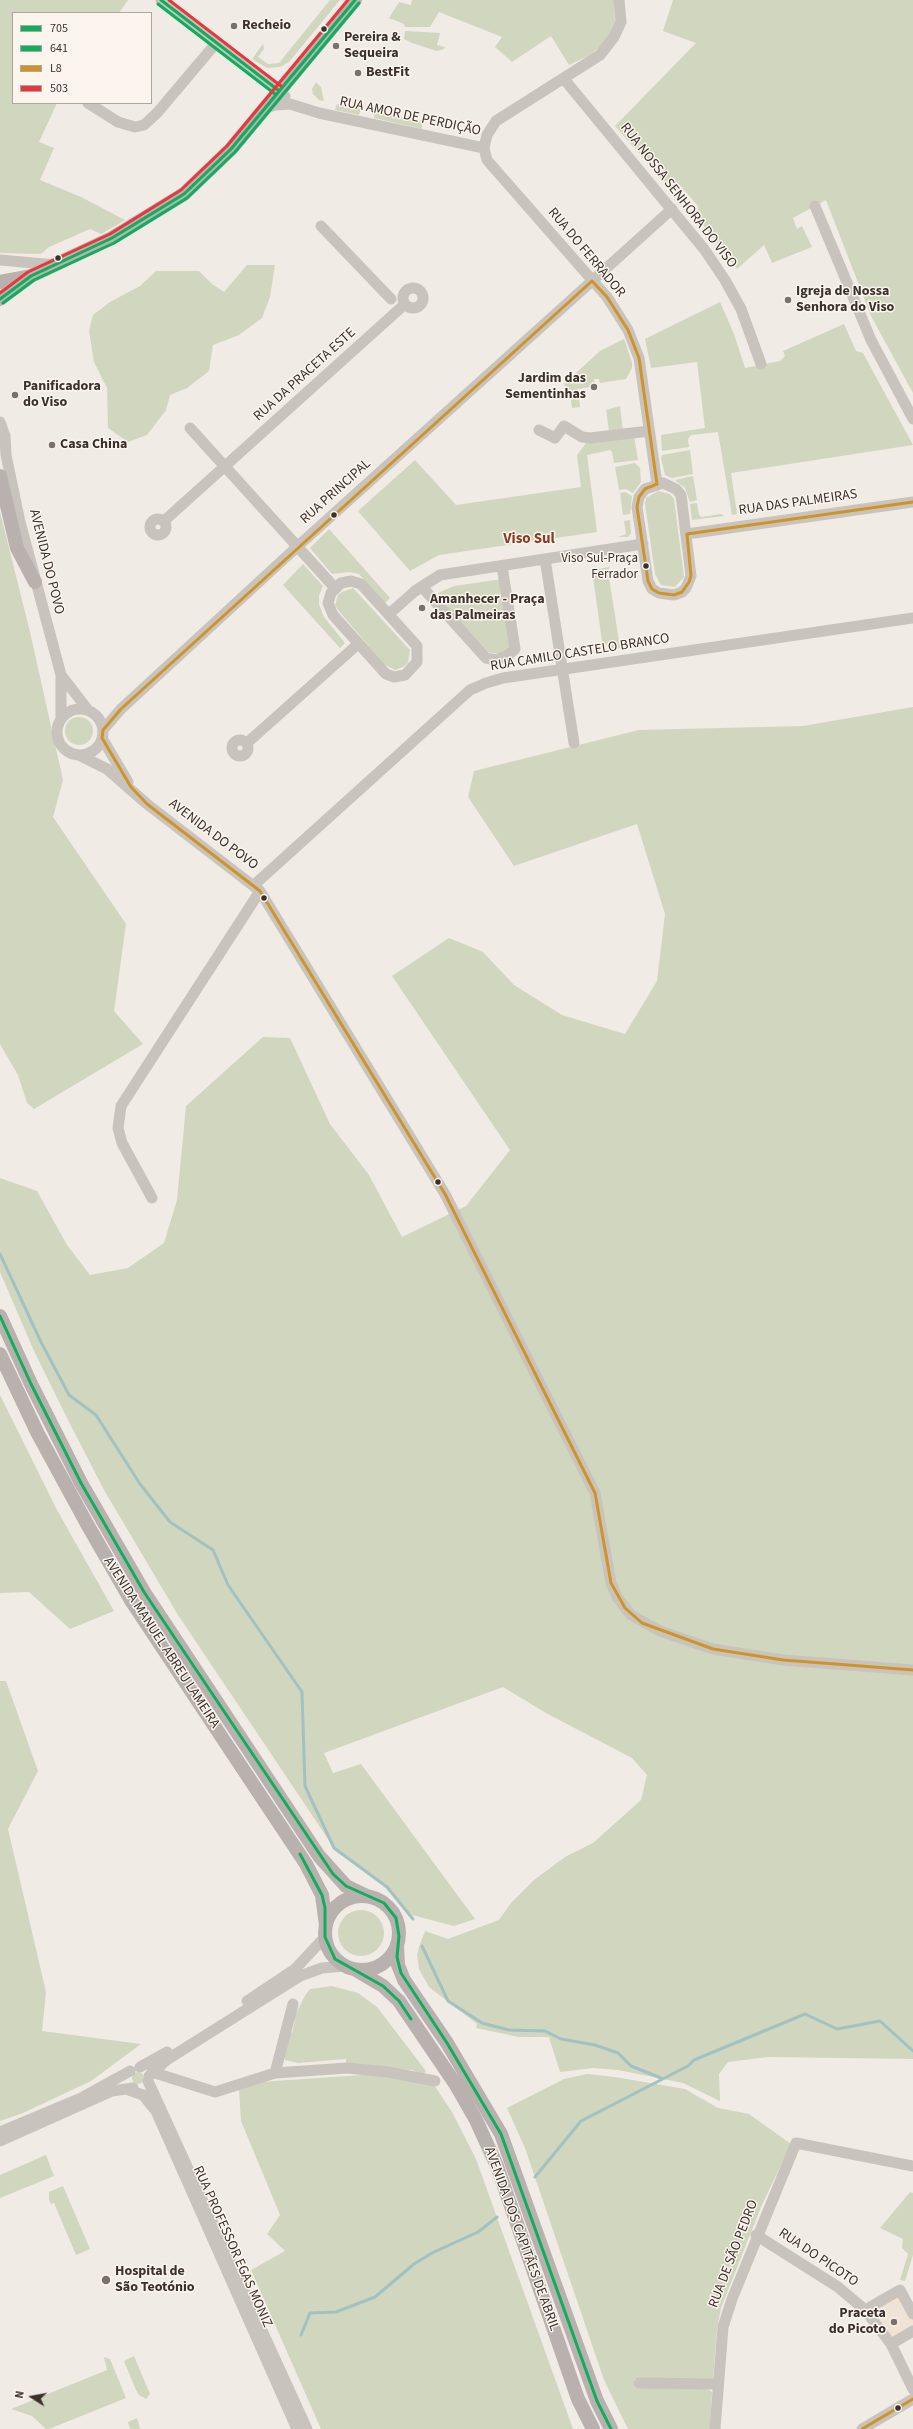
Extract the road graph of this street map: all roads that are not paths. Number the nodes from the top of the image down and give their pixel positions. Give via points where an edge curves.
1 (162, 0) edge
2 (355, 0) edge
3 (619, 0) edge
4 (217, 42) junction
5 (294, 70) junction
6 (564, 80) junction
7 (276, 92) junction
8 (90, 104) edge
9 (294, 105) junction
10 (262, 109) junction
11 (484, 148) junction
12 (815, 206) dead end
13 (672, 209) junction
14 (321, 226) dead end
15 (0, 260) edge
16 (58, 265) junction
17 (31, 276) junction
18 (592, 281) junction
19 (0, 282) edge
20 (0, 299) edge
21 (391, 299) dead end
22 (405, 304) dead end
23 (761, 364) dead end
24 (913, 419) edge
25 (0, 422) edge
26 (190, 428) dead end
27 (540, 430) dead end
28 (649, 430) junction
29 (3, 450) edge
30 (225, 467) junction
31 (0, 476) edge
32 (657, 484) junction
33 (913, 502) edge
34 (164, 521) dead end
35 (687, 534) junction
36 (643, 544) junction
37 (298, 546) junction
38 (545, 559) junction
39 (502, 566) junction
40 (35, 582) junction
41 (422, 586) junction
42 (335, 588) junction
43 (389, 614) junction
44 (913, 618) edge
45 (358, 644) junction
46 (562, 670) junction
47 (61, 675) junction
48 (121, 709) junction
49 (91, 712) junction
50 (61, 718) junction
51 (103, 734) junction
52 (574, 742) dead end
53 (247, 743) dead end
54 (79, 755) junction
55 (131, 788) junction
56 (257, 888) junction
57 (152, 1198) dead end
58 (0, 1316) edge
59 (0, 1354) edge
60 (913, 1670) edge
61 (367, 1896) junction
62 (326, 1931) junction
63 (397, 1945) junction
64 (350, 1968) junction
65 (292, 2004) dead end
66 (135, 2069) junction
67 (275, 2073) junction
68 (150, 2077) junction
69 (435, 2080) dead end
70 (131, 2089) junction
71 (0, 2132) edge
72 (0, 2141) edge
73 (913, 2166) edge
74 (756, 2235) junction
75 (865, 2310) junction
76 (913, 2314) edge
77 (913, 2331) edge
78 (891, 2344) junction
79 (639, 2383) dead end
80 (718, 2384) junction
81 (913, 2389) edge
82 (913, 2399) edge
83 (297, 2429) edge
84 (307, 2429) edge
85 (593, 2429) edge
86 (611, 2429) edge
87 (715, 2429) edge
88 (862, 2429) edge

1 - 4 street, RUA AMOR DE PERDIÇÃO
2 - 5 main road
3 - 6 street, RUA AMOR DE PERDIÇÃO via 621,14 616,33 600,55
4 - 7 street, RUA AMOR DE PERDIÇÃO via 264,79
4 - 8 street via 144,125 135,127 118,122
5 - 7 main road
5 - 9 street via 290,90
6 - 11 street, RUA AMOR DE PERDIÇÃO via 496,121 487,135
6 - 13 street, RUA NOSSA SENHORA DO VISO
7 - 9 street, RUA AMOR DE PERDIÇÃO
7 - 10 main road
9 - 10 street, RUA AMOR DE PERDIÇÃO via 275,105
9 - 11 street, RUA AMOR DE PERDIÇÃO
10 - 16 main road via 231,149 184,194 131,227
11 - 18 street, RUA DO FERRADOR via 487,160
12 - 24 street via 871,340
13 - 18 street, RUA PRINCIPAL
13 - 23 street, RUA NOSSA SENHORA DO VISO via 725,280 741,309
14 - 21 street
15 - 16 street
16 - 17 main road
17 - 19 main road
17 - 20 main road
18 - 28 street, RUA DO FERRADOR via 607,297 628,330 639,358
18 - 37 street, RUA PRINCIPAL
22 - 30 street, RUA DA PRACETA ESTE
25 - 29 street, AVENIDA DO POVO via 5,436
26 - 30 street
27 - 28 street via 555,438 564,426 590,438
28 - 32 street, RUA DO FERRADOR
29 - 40 street, AVENIDA DO POVO
30 - 34 street, RUA DA PRACETA ESTE
30 - 37 street
31 - 40 main road via 17,548
32 - 35 street via 670,486 681,495
32 - 36 street via 645,489 639,497 637,507
33 - 35 street, RUA DAS PALMEIRAS
35 - 36 street via 691,576 686,588 674,595 666,595 652,589 648,581
36 - 38 street
37 - 42 street
37 - 48 street, RUA PRINCIPAL
38 - 39 street
38 - 46 street
39 - 41 street via 440,575
39 - 41 street via 515,649 507,656 496,660 486,658
40 - 47 street, AVENIDA DO POVO
41 - 43 street
42 - 43 street via 351,580 361,584
42 - 45 street via 328,603
43 - 45 street via 417,646 417,662 404,675 394,677 386,674
44 - 46 street, RUA CAMILO CASTELO BRANCO
45 - 53 street
46 - 52 street
46 - 56 street, RUA CAMILO CASTELO BRANCO via 503,678 470,690
47 - 49 street, AVENIDA DO POVO
47 - 50 street, AVENIDA DO POVO
48 - 49 street
48 - 51 street, RUA PRINCIPAL
49 - 50 street via 71,711
49 - 51 street, AVENIDA DO POVO via 100,721
50 - 54 street, AVENIDA DO POVO via 58,739 66,750
51 - 54 street via 91,752
51 - 55 street, AVENIDA DO POVO
54 - 55 street, AVENIDA DO POVO via 107,769
55 - 56 street, AVENIDA DO POVO via 147,804
56 - 57 street, RUA CAMILO CASTELO BRANCO via 121,1106 118,1128 122,1142
56 - 60 street via 445,1194 595,1493 611,1583 625,1608 642,1623 713,1649 783,1660
58 - 61 main road, AVENIDA MANUEL ABREU LAMEIRA via 81,1483 144,1592 319,1856 346,1886
59 - 62 main road, AVENIDA MANUEL ABREU LAMEIRA via 54,1465 132,1602 306,1864 322,1894
61 - 62 main road via 354,1897 341,1903 331,1912
61 - 63 main road via 391,1910 398,1927
62 - 64 main road via 328,1949 335,1959
62 - 66 street via 295,1969 183,2042
63 - 64 main road via 385,1962 366,1970
63 - 86 main road, AVENIDA DOS CAPITÃES DE ABRIL via 398,1966 404,1980 447,2043 501,2134 597,2401
64 - 68 street via 322,1968 300,1976 168,2059
64 - 85 main road, AVENIDA DOS CAPITÃES DE ABRIL via 383,1986 398,2001 456,2085 476,2120 497,2166 578,2399
65 - 67 street
66 - 68 street via 145,2070
66 - 70 street via 129,2081
66 - 71 street via 81,2098
67 - 68 street via 215,2092
67 - 69 street via 347,2068
68 - 70 street via 142,2088
68 - 84 street, RUA PROFESSOR EGAS MONIZ
70 - 72 street via 112,2091
70 - 83 street, RUA PROFESSOR EGAS MONIZ via 143,2095 156,2110
73 - 74 street, RUA DE SÃO PEDRO via 796,2143
74 - 75 street, RUA DO PICOTO via 838,2286
74 - 80 street, RUA DE SÃO PEDRO via 723,2327
75 - 76 street via 900,2290
75 - 78 street, RUA DO PICOTO
77 - 78 street
78 - 81 street, RUA DO PICOTO
79 - 80 street
80 - 87 street, RUA DE SÃO PEDRO
82 - 88 street

